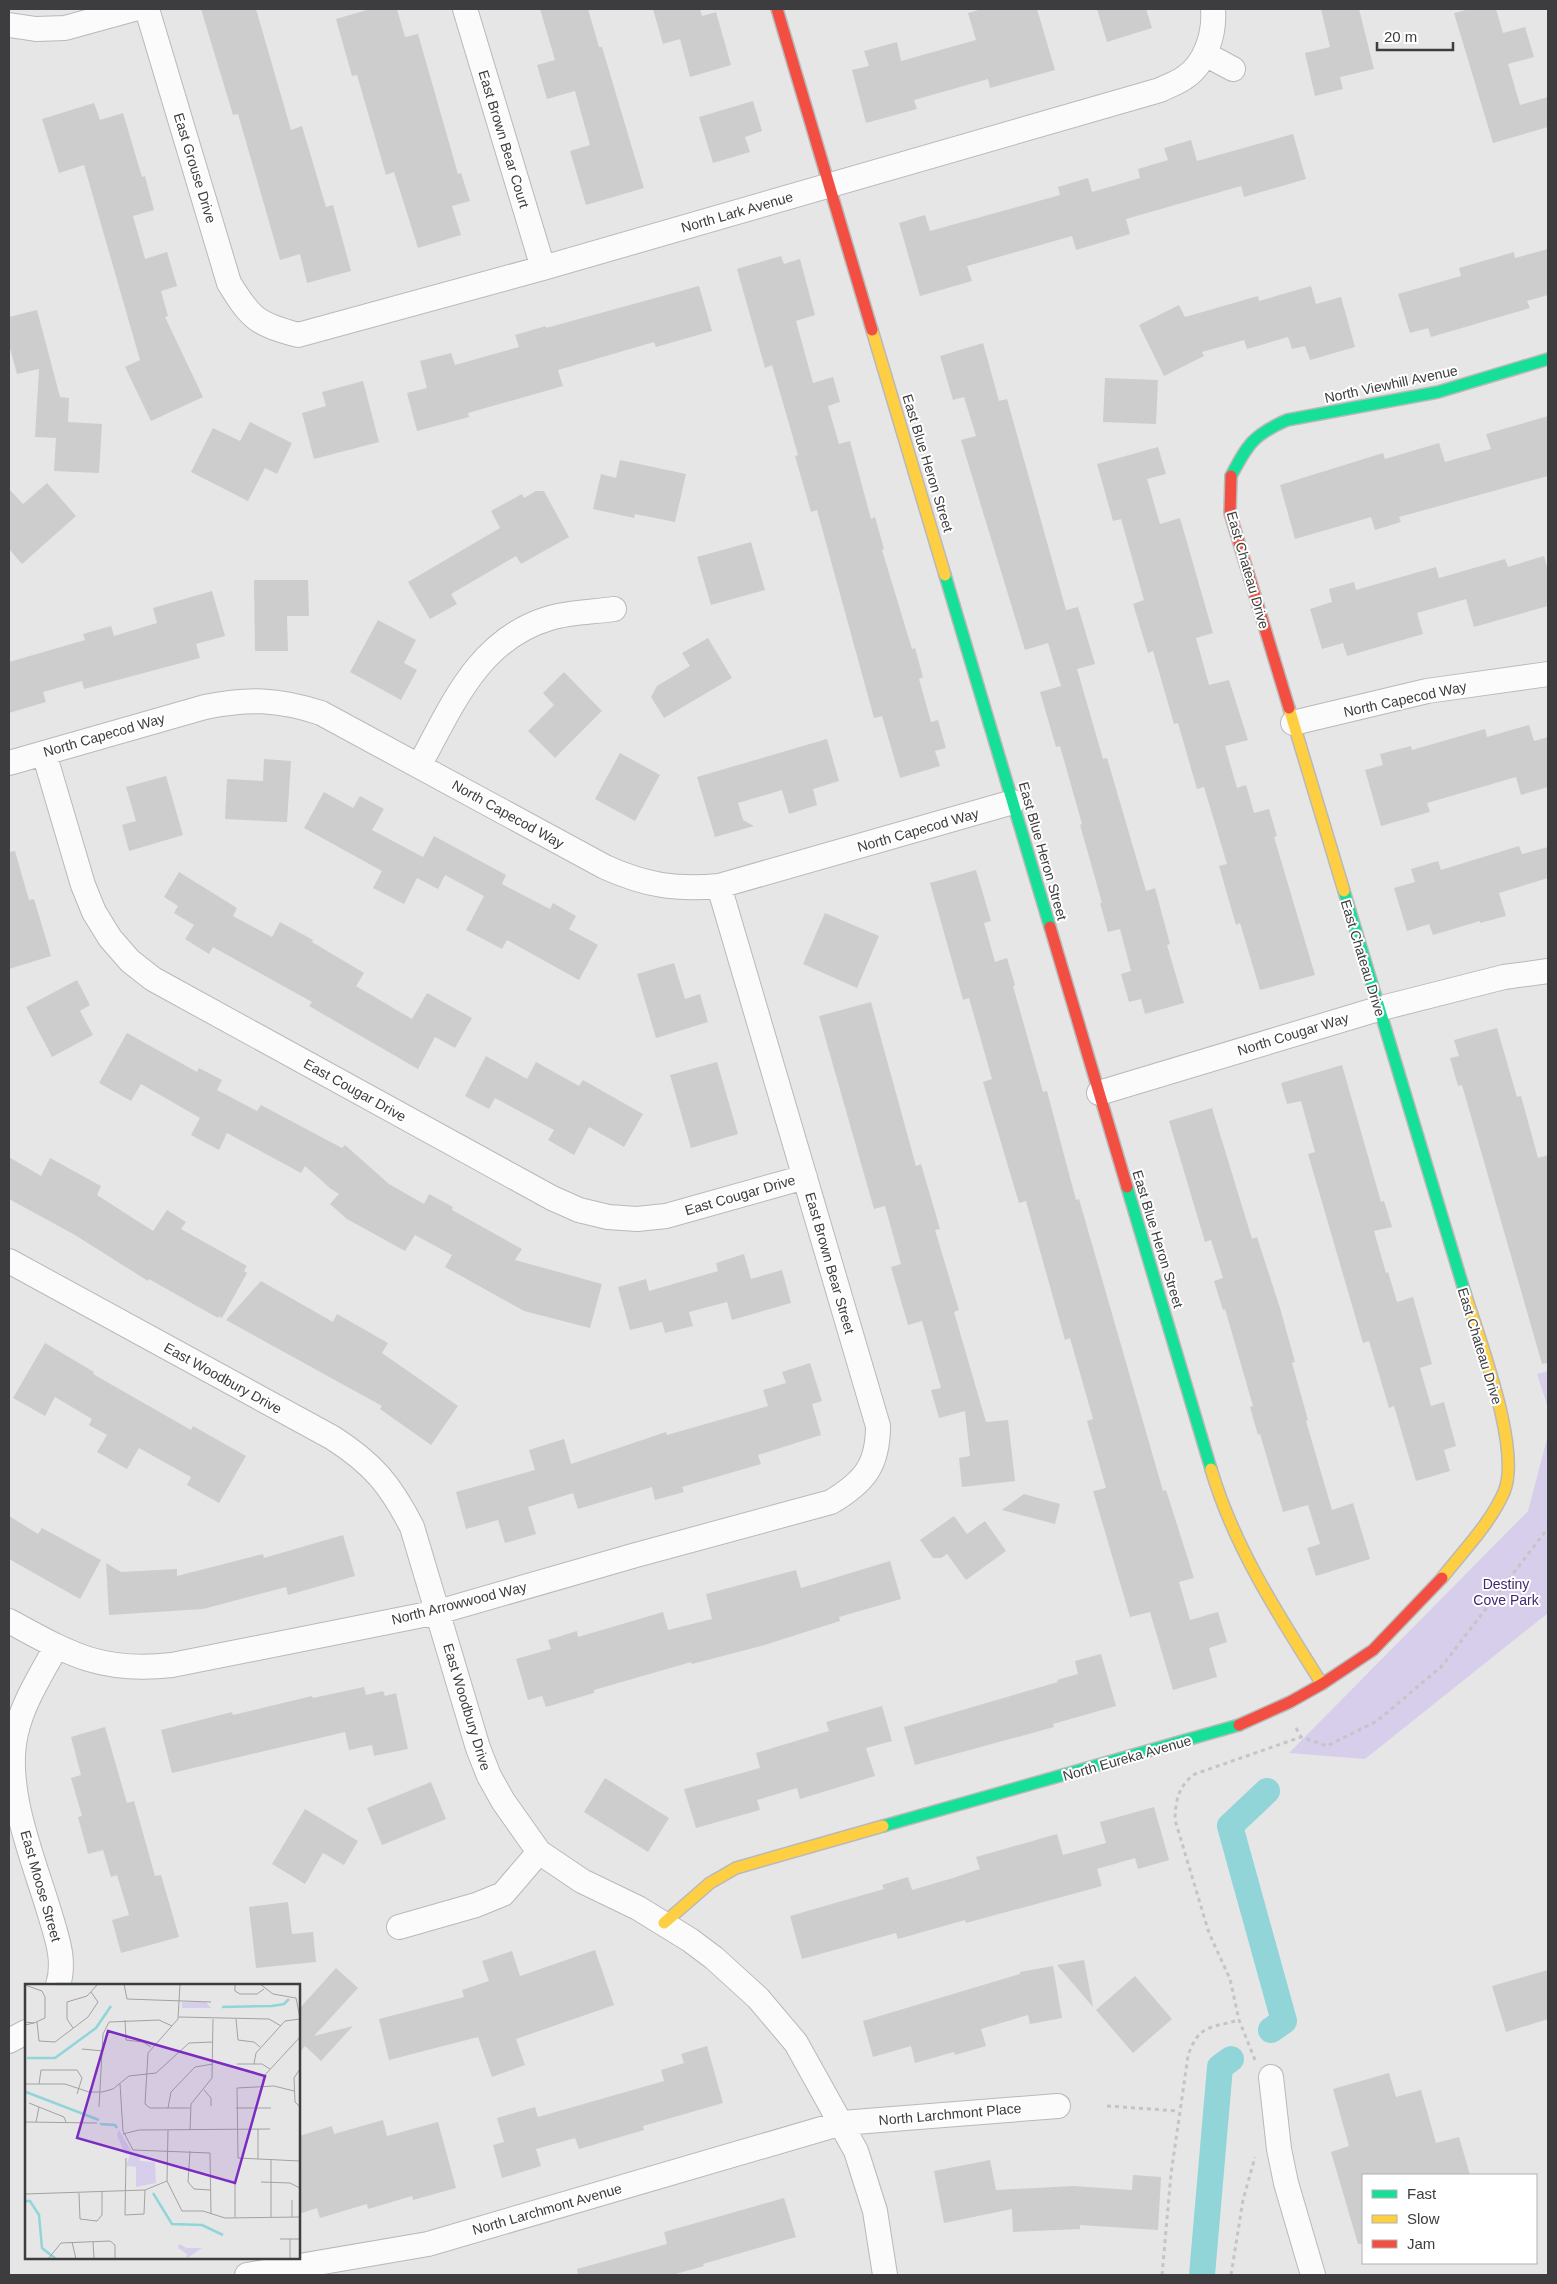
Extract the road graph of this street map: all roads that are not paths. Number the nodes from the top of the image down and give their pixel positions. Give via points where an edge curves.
1 (134, 9) edge
2 (147, 9) edge
3 (464, 9) edge
4 (777, 9) edge
5 (1213, 9) edge
6 (9, 24) edge
7 (1205, 54) junction
8 (1233, 69) dead end
9 (830, 186) junction
10 (543, 268) junction
11 (257, 320) joint
12 (1548, 359) edge
13 (1246, 447) joint
14 (614, 609) dead end
15 (1548, 674) edge
16 (1293, 724) junction
17 (44, 753) junction
18 (9, 763) edge
19 (419, 766) junction
20 (1013, 802) junction
21 (719, 886) junction
22 (1548, 971) edge
23 (1378, 1009) junction
24 (1099, 1093) junction
25 (805, 1177) junction
26 (9, 1261) edge
27 (870, 1468) joint
28 (1509, 1472) joint
29 (438, 1612) junction
30 (9, 1621) edge
31 (56, 1647) junction
32 (1322, 1684) junction
33 (539, 1852) junction
34 (664, 1923) junction
35 (399, 1927) dead end
36 (58, 1984) edge
37 (25, 2032) edge
38 (9, 2040) edge
39 (1271, 2077) road end
40 (1058, 2106) dead end
41 (842, 2123) junction
42 (294, 2271) edge
43 (247, 2275) edge
44 (885, 2275) edge
45 (1313, 2275) edge

1 - 6 street via 65,28 36,29
2 - 11 street, East Grouse Drive via 229,283 245,309
3 - 10 street, East Brown Bear Court
4 - 9 street, East Blue Heron Street
5 - 7 street via 1214,26
7 - 8 street
7 - 9 street, North Lark Avenue via 1186,77 1160,90
9 - 10 street, North Lark Avenue
9 - 20 street, East Blue Heron Street
10 - 11 street, North Lark Avenue via 298,334 270,328
12 - 13 street, North Viewhill Avenue via 1438,392 1287,420 1264,430
13 - 16 street, East Chateau Drive via 1230,479 1230,514
14 - 19 street via 550,618 522,629 497,646 476,667 460,691
15 - 16 street, North Capecod Way via 1427,691
16 - 23 street, East Chateau Drive
17 - 18 street, North Capecod Way
17 - 19 street, North Capecod Way via 205,707 234,701 264,700 293,704 321,713
17 - 25 street, East Cougar Drive via 94,912 130,961 153,979 579,1210 637,1219 666,1216
19 - 21 street, North Capecod Way via 632,879 690,889
20 - 21 street, North Capecod Way
20 - 24 street, East Blue Heron Street
21 - 25 street, East Brown Bear Street
22 - 23 street, North Cougar Way via 1504,977
23 - 24 street, North Cougar Way
23 - 28 street, East Chateau Drive via 1506,1429
24 - 32 street, East Blue Heron Street via 1231,1526 1248,1563
25 - 27 street, East Brown Bear Street via 878,1426 878,1447
26 - 29 street, East Woodbury Drive via 358,1454 380,1475 412,1526
27 - 29 street, North Arrowwood Way via 854,1488 831,1502
28 - 32 street, North Eureka Avenue via 1496,1508 1438,1582 1373,1650
29 - 31 street, North Arrowwood Way via 172,1665 142,1668 112,1666
29 - 33 street, East Woodbury Drive via 489,1776 502,1801
30 - 31 street, North Arrowwood Way
31 - 36 street, East Moose Street via 26,1702 15,1734 12,1773 20,1813 61,1953
32 - 34 street, North Eureka Avenue via 1229,1729 736,1868 710,1883
33 - 34 street, East Woodbury Drive via 582,1880
33 - 35 street via 503,1894
34 - 41 street, East Woodbury Drive via 714,1958 758,1998 796,2043
37 - 38 street
39 - 45 street via 1286,2183
40 - 41 street, North Larchmont Place
41 - 42 street, North Larchmont Avenue via 428,2244
41 - 44 street, East Woodbury Drive via 856,2152 875,2211
42 - 43 street, North Larchmont Avenue

